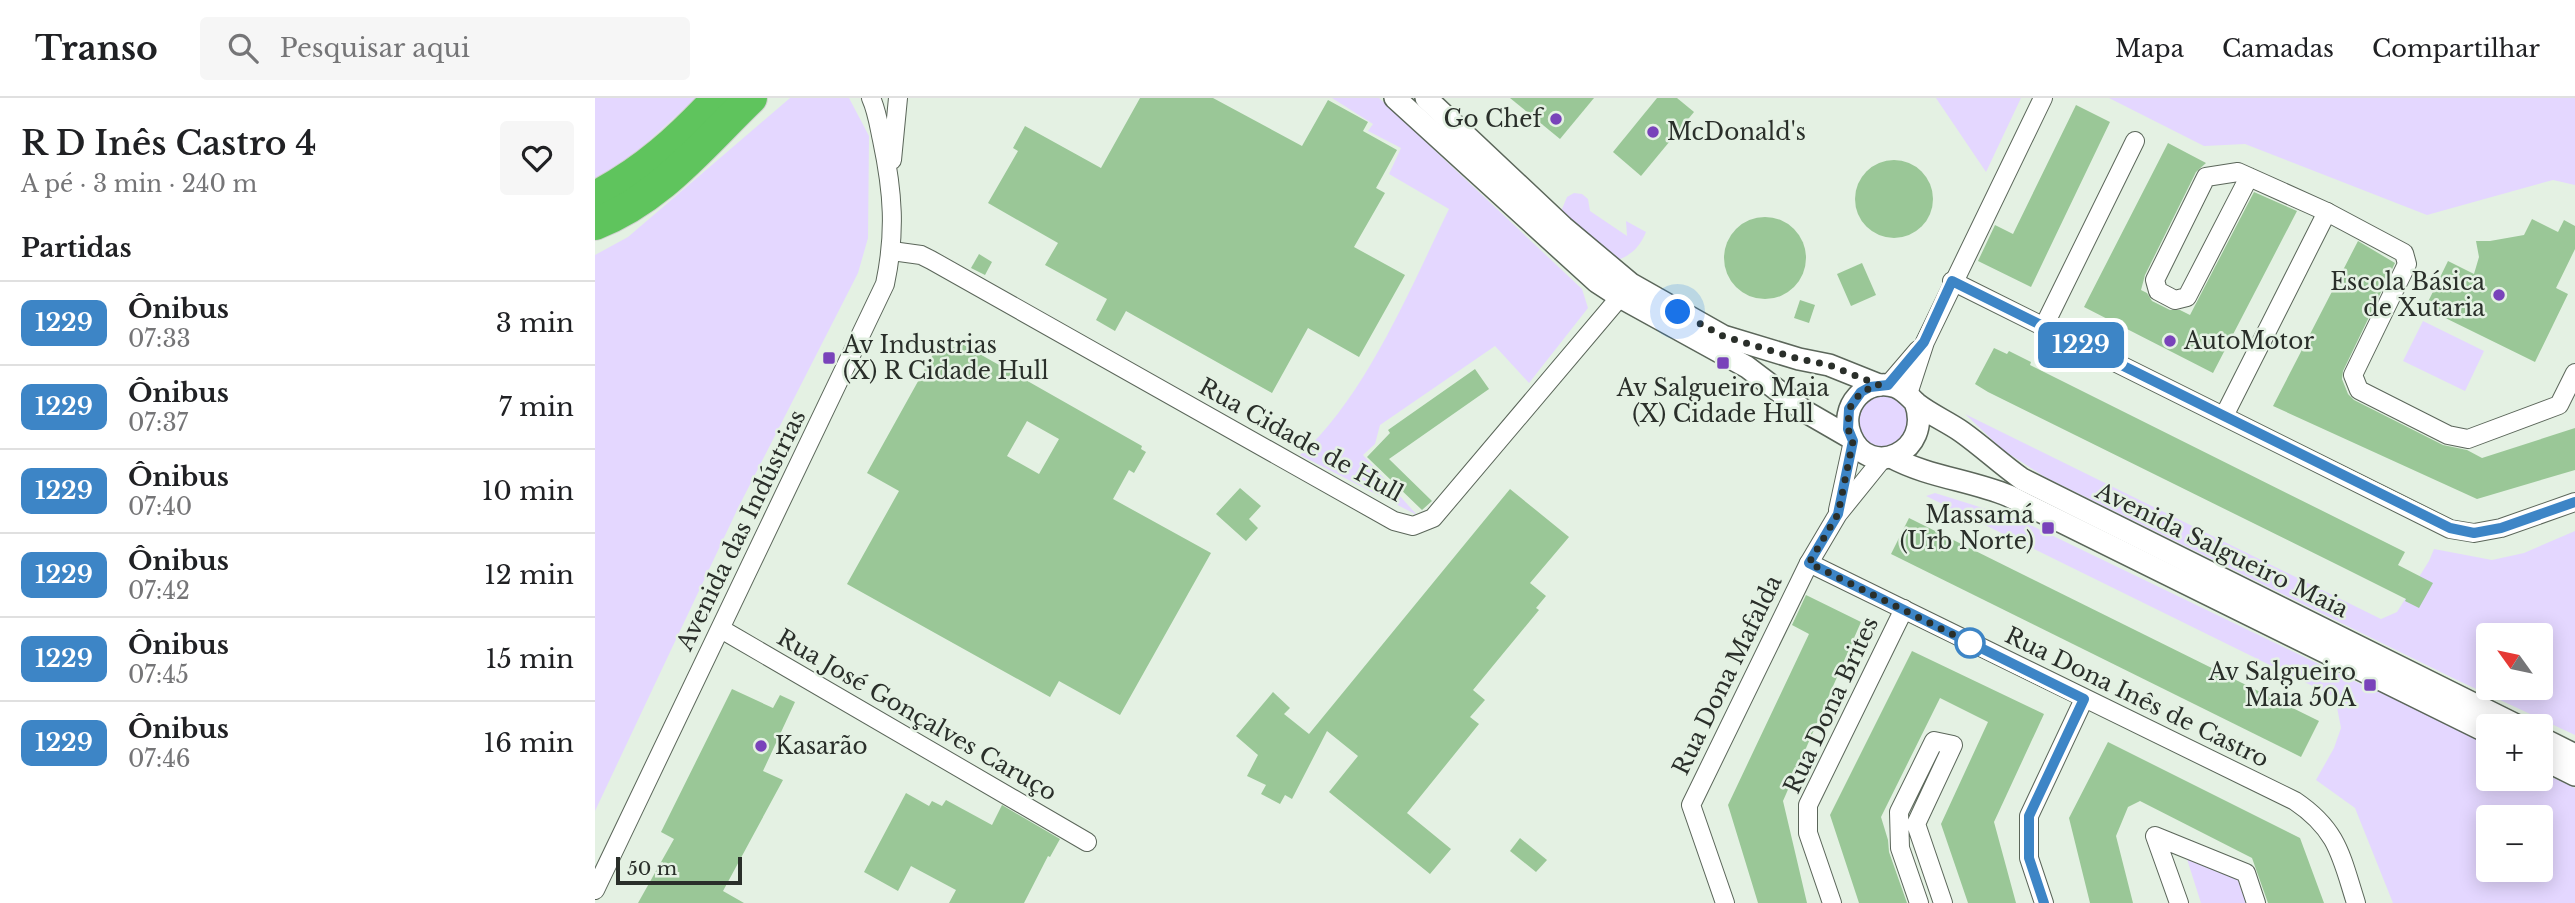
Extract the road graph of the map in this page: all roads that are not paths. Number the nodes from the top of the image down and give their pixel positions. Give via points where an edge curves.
1 (718, 98) edge
2 (751, 98) edge
3 (871, 98) edge
4 (898, 98) edge
5 (1395, 98) edge
6 (1426, 98) edge
7 (2043, 98) edge
8 (2135, 141) dead end
9 (2249, 177) junction
10 (890, 181) junction
11 (595, 197) edge
12 (2327, 212) junction
13 (595, 225) edge
14 (892, 251) junction
15 (1952, 281) junction
16 (1620, 297) junction
17 (2043, 326) junction
18 (1924, 342) junction
19 (2575, 373) edge
20 (1884, 385) junction
21 (1911, 398) junction
22 (2224, 416) junction
23 (1852, 440) junction
24 (1888, 457) junction
25 (2575, 502) edge
26 (1838, 514) junction
27 (1809, 563) junction
28 (1904, 609) junction
29 (721, 629) junction
30 (2084, 699) junction
31 (2494, 714) edge
32 (2476, 727) edge
33 (2553, 744) edge
34 (2575, 755) edge
35 (2553, 764) edge
36 (2575, 775) edge
37 (1087, 842) dead end
38 (595, 890) edge
39 (1725, 903) edge
40 (1832, 903) edge
41 (1919, 903) edge
42 (1943, 903) edge
43 (2044, 903) edge
44 (2179, 903) edge
45 (2256, 903) edge
46 (2356, 903) edge

1 - 11 highway via 655,160
2 - 13 highway via 664,183
3 - 10 street, Avenida das Indústrias
4 - 10 street, Avenida das Indústrias
5 - 16 street, Avenida Salgueiro Maia via 1597,282
6 - 20 street, Avenida Salgueiro Maia via 1631,284 1723,336
7 - 15 street
8 - 17 street
9 - 9 street via 2238,172 2206,177 2155,280 2158,291 2175,300 2187,297
9 - 12 street
10 - 14 street, Avenida das Indústrias
12 - 19 street via 2404,253 2407,264 2353,375 2358,390 2448,435 2468,439 2559,405
12 - 22 street
14 - 16 street, Rua Cidade de Hull via 921,256 942,266 1394,521 1413,526 1433,518
14 - 29 street, Avenida das Indústrias via 885,285
15 - 17 street
15 - 18 street
16 - 23 street, Avenida Salgueiro Maia via 1747,367
17 - 22 street
18 - 20 street
18 - 21 street
20 - 21 street, Avenida Salgueiro Maia
20 - 23 street via 1861,392 1849,409
21 - 24 street via 1920,424 1917,436 1911,445
21 - 31 street, Avenida Salgueiro Maia via 2022,478
22 - 25 street via 2450,528 2474,533 2501,528
23 - 24 street, Avenida Salgueiro Maia via 1867,453
23 - 26 street, Rua Dona Mafalda
24 - 26 street, Rua Dona Mafalda
24 - 32 street, Avenida Salgueiro Maia via 2009,496
26 - 27 street, Rua Dona Mafalda
27 - 28 street, Rua Dona Inês de Castro
27 - 39 street, Rua Dona Mafalda via 1691,805
28 - 30 street, Rua Dona Inês de Castro
28 - 40 street, Rua Dona Brites via 1808,805 1808,833
29 - 37 street, Rua José Gonçalves Caruço
29 - 38 street, Avenida das Indústrias
30 - 43 street via 2029,816 2029,858
30 - 46 street, Rua Dona Inês de Castro via 2313,813 2334,840
33 - 34 street
35 - 36 street
41 - 42 street via 1900,848 1899,812 1934,741 1953,745 1916,824
44 - 45 street via 2155,836 2246,873

